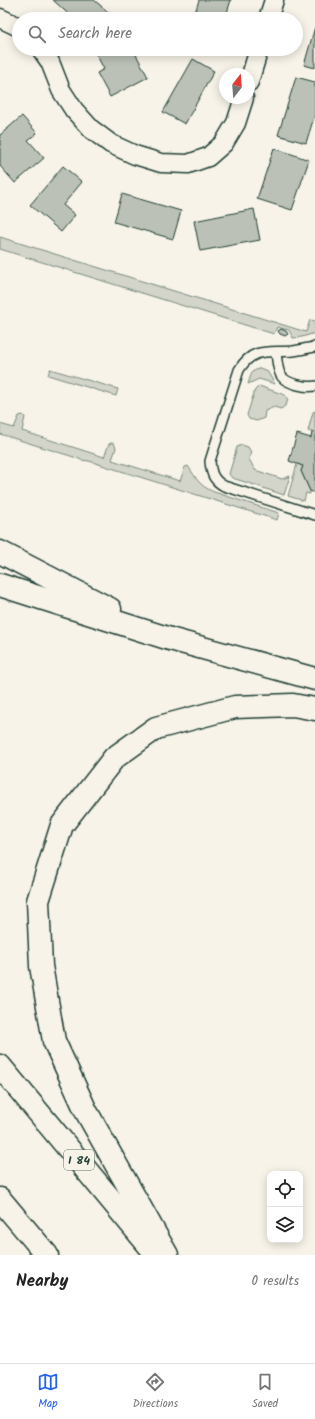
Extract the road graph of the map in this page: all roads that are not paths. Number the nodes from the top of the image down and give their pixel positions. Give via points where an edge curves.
1 (274, 0) edge
2 (270, 12) edge
3 (0, 18) edge
4 (12, 24) edge
5 (46, 56) edge
6 (257, 56) edge
7 (253, 68) edge
8 (242, 104) edge
9 (315, 347) edge
10 (276, 352) junction
11 (315, 386) edge
12 (315, 515) edge
13 (0, 552) edge
14 (0, 585) edge
15 (170, 639) junction
16 (315, 679) edge
17 (315, 709) edge
18 (0, 1066) edge
19 (0, 1199) edge
20 (47, 1255) edge
21 (157, 1255) edge
22 (166, 1255) edge

1 - 2 street
3 - 4 street
5 - 8 street via 74,110 91,129 111,144 135,155 160,162 188,164 208,157 224,143 236,123
6 - 7 street
9 - 10 lane
10 - 11 lane via 282,377 308,387
10 - 12 lane via 260,352 239,370 210,461 211,472 217,482 224,486
13 - 15 highway
14 - 15 highway
15 - 16 highway
17 - 22 highway via 293,705 235,707 156,728 114,758 62,825 38,901 41,966 54,1041 86,1111
18 - 21 highway, I 84
19 - 20 highway

